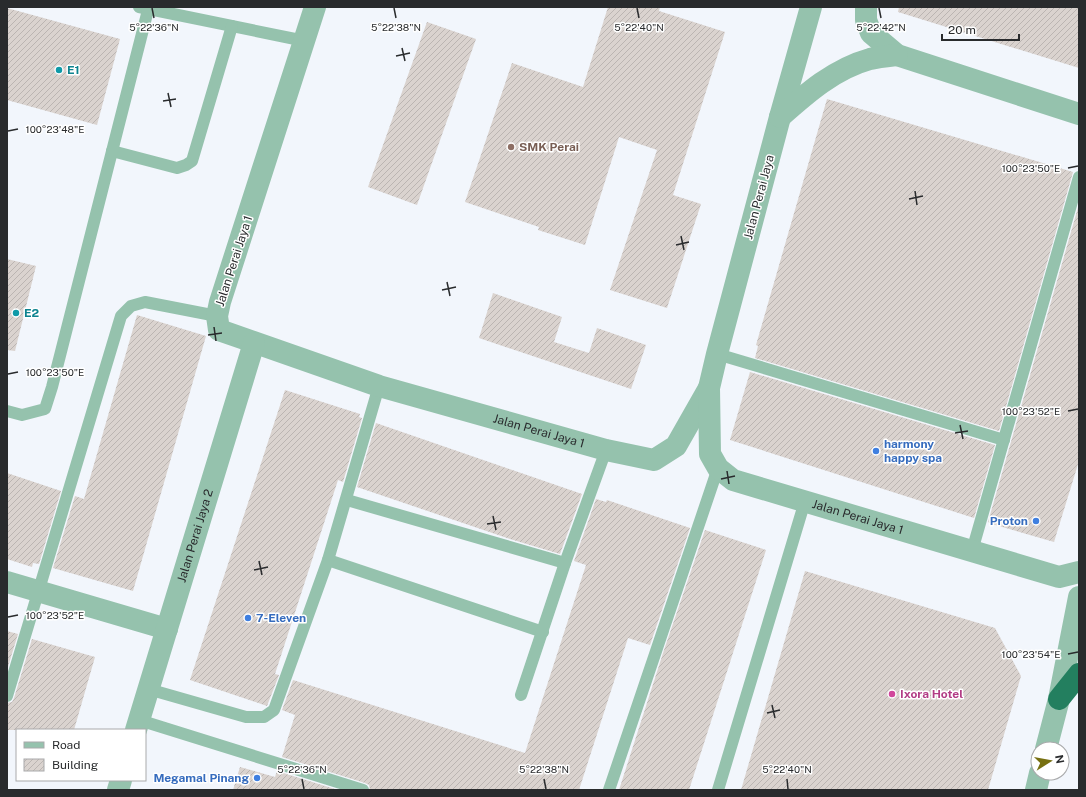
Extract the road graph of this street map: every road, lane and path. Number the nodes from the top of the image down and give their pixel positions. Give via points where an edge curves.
1 (315, 7) edge
2 (811, 7) edge
3 (866, 7) edge
4 (144, 8) edge
5 (232, 26) junction
6 (305, 40) junction
7 (897, 55) junction
8 (1079, 114) edge
9 (780, 118) junction
10 (112, 151) junction
11 (1079, 177) edge
12 (217, 316) junction
13 (254, 342) junction
14 (717, 354) junction
15 (379, 386) junction
16 (709, 388) junction
17 (7, 411) edge
18 (1004, 440) junction
19 (606, 450) junction
20 (718, 468) junction
21 (347, 500) junction
22 (805, 501) junction
23 (972, 551) junction
24 (328, 560) junction
25 (565, 563) junction
26 (1079, 572) edge
27 (7, 582) edge
28 (39, 591) junction
29 (1079, 597) edge
30 (167, 629) junction
31 (543, 632) junction
32 (1079, 674) edge
33 (148, 689) junction
34 (521, 695) dead end
35 (7, 696) edge
36 (1059, 699) junction
37 (137, 725) edge
38 (1048, 741) edge
39 (362, 790) edge
40 (609, 790) edge
41 (718, 790) edge

1 - 6 street, Jalan Perai Jaya 1
2 - 9 street, Jalan Perai Jaya
3 - 7 street via 866,20 871,33
4 - 5 lane
4 - 10 lane
5 - 6 lane
5 - 10 lane via 192,161 177,168
6 - 12 street, Jalan Perai Jaya 1
7 - 8 street
7 - 9 street via 870,59 837,72 808,92
9 - 14 street, Jalan Perai Jaya
10 - 17 lane via 45,409 22,415
11 - 18 lane
12 - 13 street, Jalan Perai Jaya 1 via 219,330
12 - 28 lane via 145,302 131,306 121,316
13 - 15 street, Jalan Perai Jaya 1
13 - 30 street, Jalan Perai Jaya 2
14 - 16 street, Jalan Perai Jaya
14 - 18 lane
15 - 19 street, Jalan Perai Jaya 1
15 - 21 lane
16 - 19 street, Jalan Perai Jaya 1 via 676,446 654,460
16 - 20 street, Jalan Perai Jaya 1 via 710,454
18 - 23 lane
19 - 25 lane
20 - 22 street, Jalan Perai Jaya 1 via 733,480
20 - 40 lane
21 - 24 lane
21 - 25 lane
22 - 23 street, Jalan Perai Jaya 1
22 - 41 lane
23 - 26 street, Jalan Perai Jaya 1 via 1059,577
24 - 31 lane
24 - 33 lane via 274,710 264,717 246,717
25 - 31 lane
27 - 28 street
28 - 30 street
28 - 35 lane
29 - 36 street
30 - 33 street, Jalan Perai Jaya 2
31 - 34 lane
32 - 36 highway
33 - 37 street, Jalan Perai Jaya 2
36 - 38 street
37 - 39 lane

